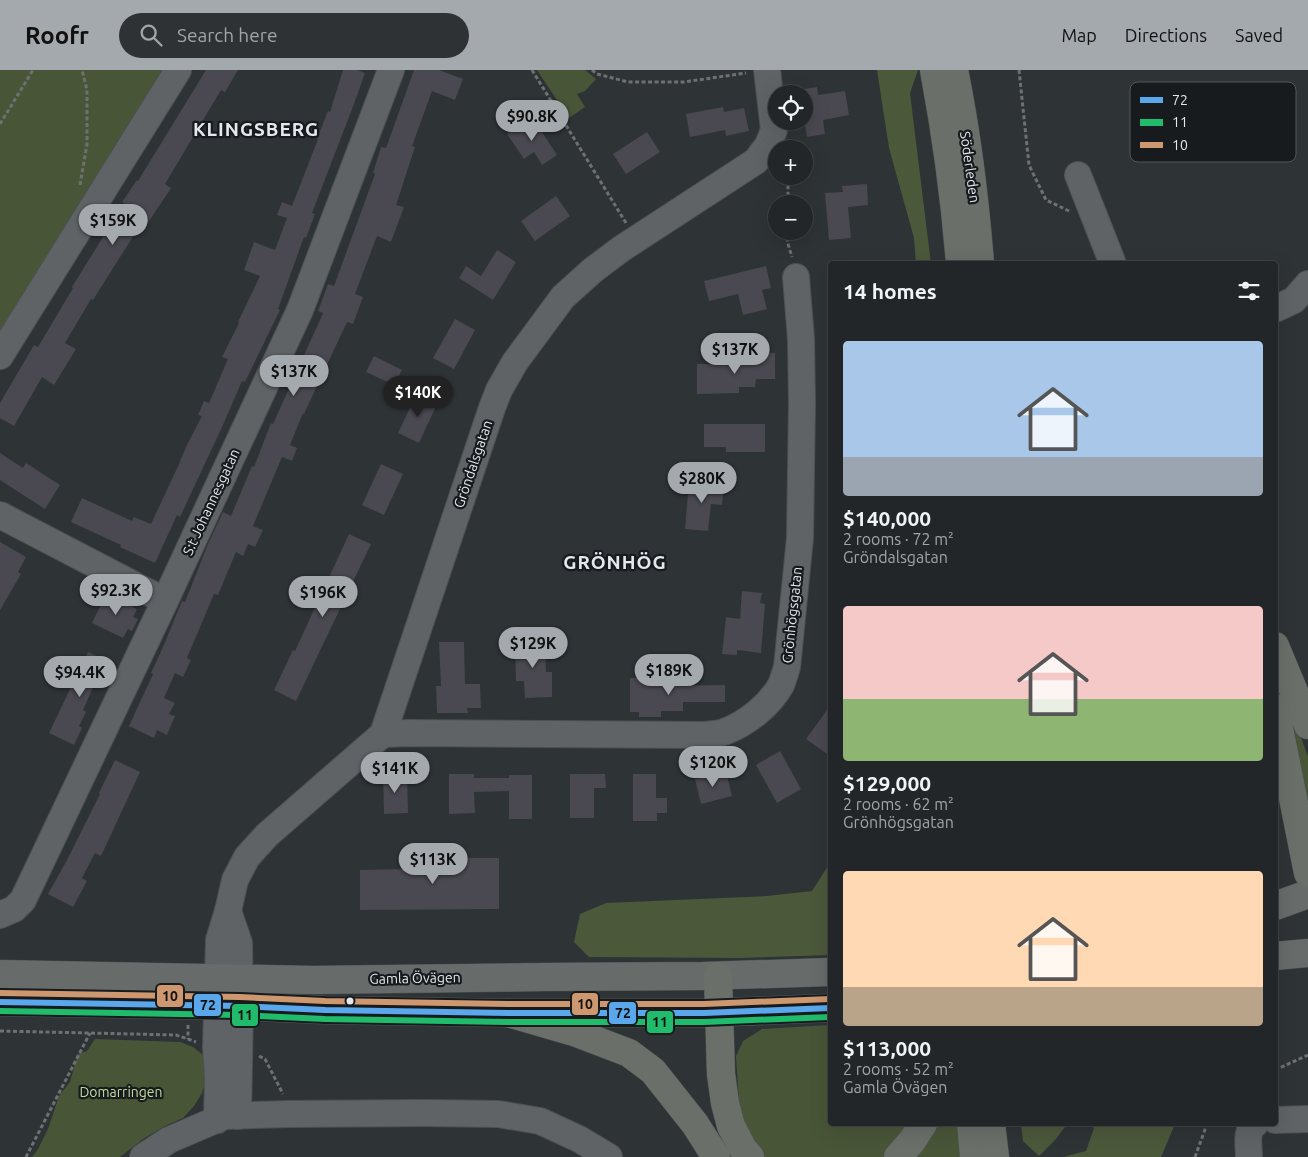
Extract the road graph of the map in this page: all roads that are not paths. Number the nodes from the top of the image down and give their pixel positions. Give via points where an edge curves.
1 (178, 70) edge
2 (391, 70) edge
3 (934, 70) edge
4 (954, 70) edge
5 (758, 71) edge
6 (1078, 175) dead end
7 (960, 261) edge
8 (980, 261) edge
9 (1113, 261) edge
10 (796, 278) dead end
11 (1308, 284) edge
12 (1278, 308) edge
13 (0, 356) edge
14 (0, 515) edge
15 (165, 601) junction
16 (1278, 653) edge
17 (1278, 723) edge
18 (1308, 725) edge
19 (383, 734) junction
20 (1308, 874) edge
21 (1308, 894) edge
22 (1308, 900) edge
23 (1278, 905) edge
24 (1308, 914) edge
25 (0, 915) edge
26 (1308, 953) edge
27 (1278, 956) edge
28 (828, 972) edge
29 (0, 974) edge
30 (711, 976) junction
31 (229, 978) junction
32 (0, 1002) edge
33 (229, 1005) junction
34 (828, 1008) edge
35 (508, 1013) junction
36 (712, 1013) junction
37 (227, 1118) junction
38 (1308, 1119) edge
39 (1278, 1120) edge
40 (922, 1126) edge
41 (971, 1126) edge
42 (991, 1126) edge
43 (1251, 1126) edge
44 (600, 1155) edge
45 (143, 1157) edge
46 (717, 1157) edge
47 (750, 1157) edge
48 (898, 1157) edge
49 (974, 1157) edge
50 (995, 1157) edge
51 (1249, 1157) edge

1 - 13 street
2 - 15 street, S:t Johannesgatan via 300,310
3 - 7 highway, Söderleden
4 - 8 highway, Söderleden via 964,123
5 - 19 street, Gröndalsgatan via 774,130 756,161 636,238 593,270 563,297 515,362 499,390
6 - 9 street
10 - 19 street, Grönhögsgatan via 802,403 800,538 787,667 772,698 742,724 705,735
11 - 12 street via 1294,300
14 - 15 street
15 - 25 street, S:t Johannesgatan via 23,900 14,909
16 - 18 highway
17 - 20 highway
19 - 31 street via 267,835 247,857 235,880 228,911 239,943
21 - 23 main road
22 - 24 main road
26 - 27 main road
28 - 30 main road, Gamla Övägen
29 - 31 main road, Gamla Övägen
30 - 31 main road, Gamla Övägen
30 - 36 highway
31 - 33 street
32 - 33 main road
33 - 35 main road
33 - 37 street via 239,1049
33 - 37 street via 216,1048 218,1077
34 - 36 main road
35 - 36 main road
35 - 46 highway via 630,1052 653,1071
36 - 46 highway via 709,1123
36 - 47 highway via 731,1126
37 - 44 street via 289,1114 498,1114 540,1121 579,1139
37 - 45 street via 169,1140
38 - 39 street
40 - 48 highway
41 - 49 highway
42 - 50 highway
43 - 51 street

